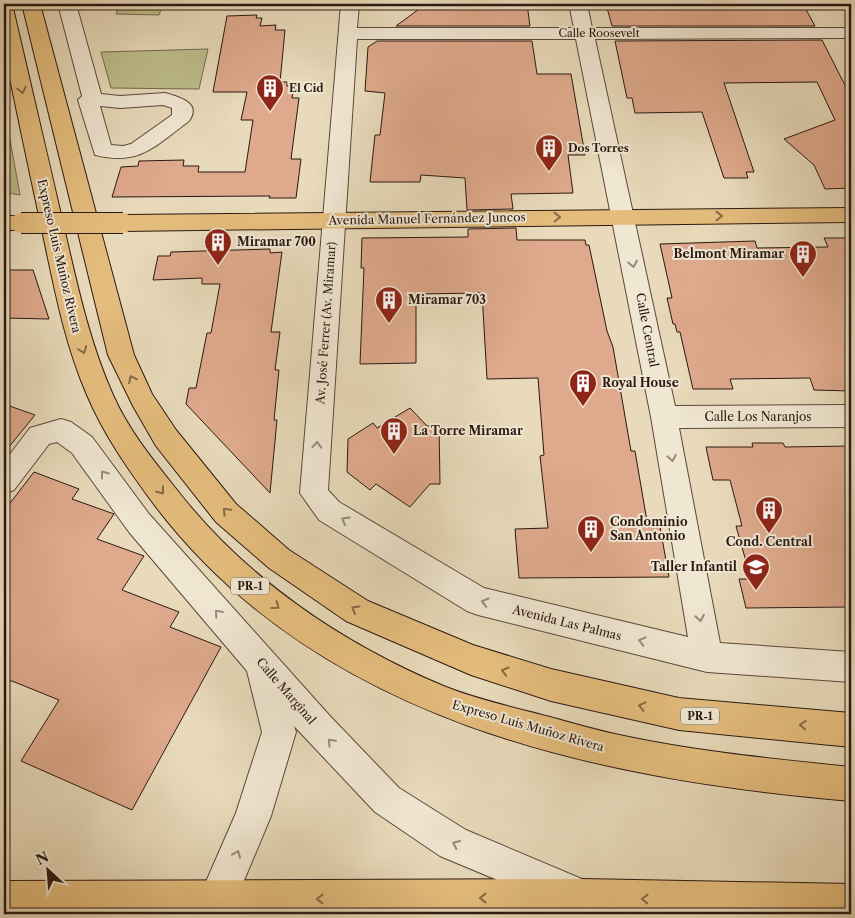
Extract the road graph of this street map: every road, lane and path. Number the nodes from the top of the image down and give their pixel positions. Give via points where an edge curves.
1 (31, 4) edge
2 (67, 4) edge
3 (350, 4) edge
4 (578, 4) edge
5 (4, 8) edge
6 (584, 33) junction
7 (348, 34) junction
8 (851, 34) edge
9 (90, 93) dead end
10 (851, 215) edge
11 (624, 216) junction
12 (333, 220) junction
13 (12, 223) edge
14 (851, 416) edge
15 (664, 417) junction
16 (4, 482) edge
17 (314, 494) joint
18 (707, 657) junction
19 (262, 663) junction
20 (851, 667) edge
21 (851, 730) edge
22 (851, 784) edge
23 (13, 896) edge
24 (582, 897) junction
25 (851, 903) edge
26 (214, 907) edge
27 (851, 912) edge
28 (834, 914) edge

21 -> 1 main road, PR-1 via 679,714 551,685 471,660 357,611 279,559 226,513 166,438 121,355
2 - 9 street
3 - 7 street, Av. José Ferrer (Av. Miramar)
4 - 6 street, Calle Central
5 -> 22 main road, Expreso Luis Muñoz Rivera / PR-1 via 76,333 118,430 182,520 222,562 322,639 374,670 446,703 623,753 729,771
6 - 7 street, Calle Roosevelt
6 - 8 street, Calle Roosevelt
6 - 11 street, Calle Central
7 - 12 street, Av. José Ferrer (Av. Miramar)
11 -> 10 main road, Avenida Manuel Fernández Juncos
12 -> 11 main road, Avenida Manuel Fernández Juncos
11 -> 15 street, Calle Central
12 - 13 main road, Avenida Manuel Fernández Juncos, bridge
17 -> 12 street, Av. José Ferrer (Av. Miramar)
14 - 15 street, Calle Los Naranjos
15 -> 18 street, Calle Central
19 -> 16 street, Calle Marginal via 139,523 82,445 61,430 40,436
18 -> 17 street, Avenida Las Palmas via 478,601 329,511
18 - 20 street, Avenida Las Palmas
24 -> 19 street, Calle Marginal via 453,843 387,800 317,727
26 -> 19 street via 253,816 279,732
23 - 26 main road
25 -> 24 main road
24 -> 26 main road
27 - 28 street

